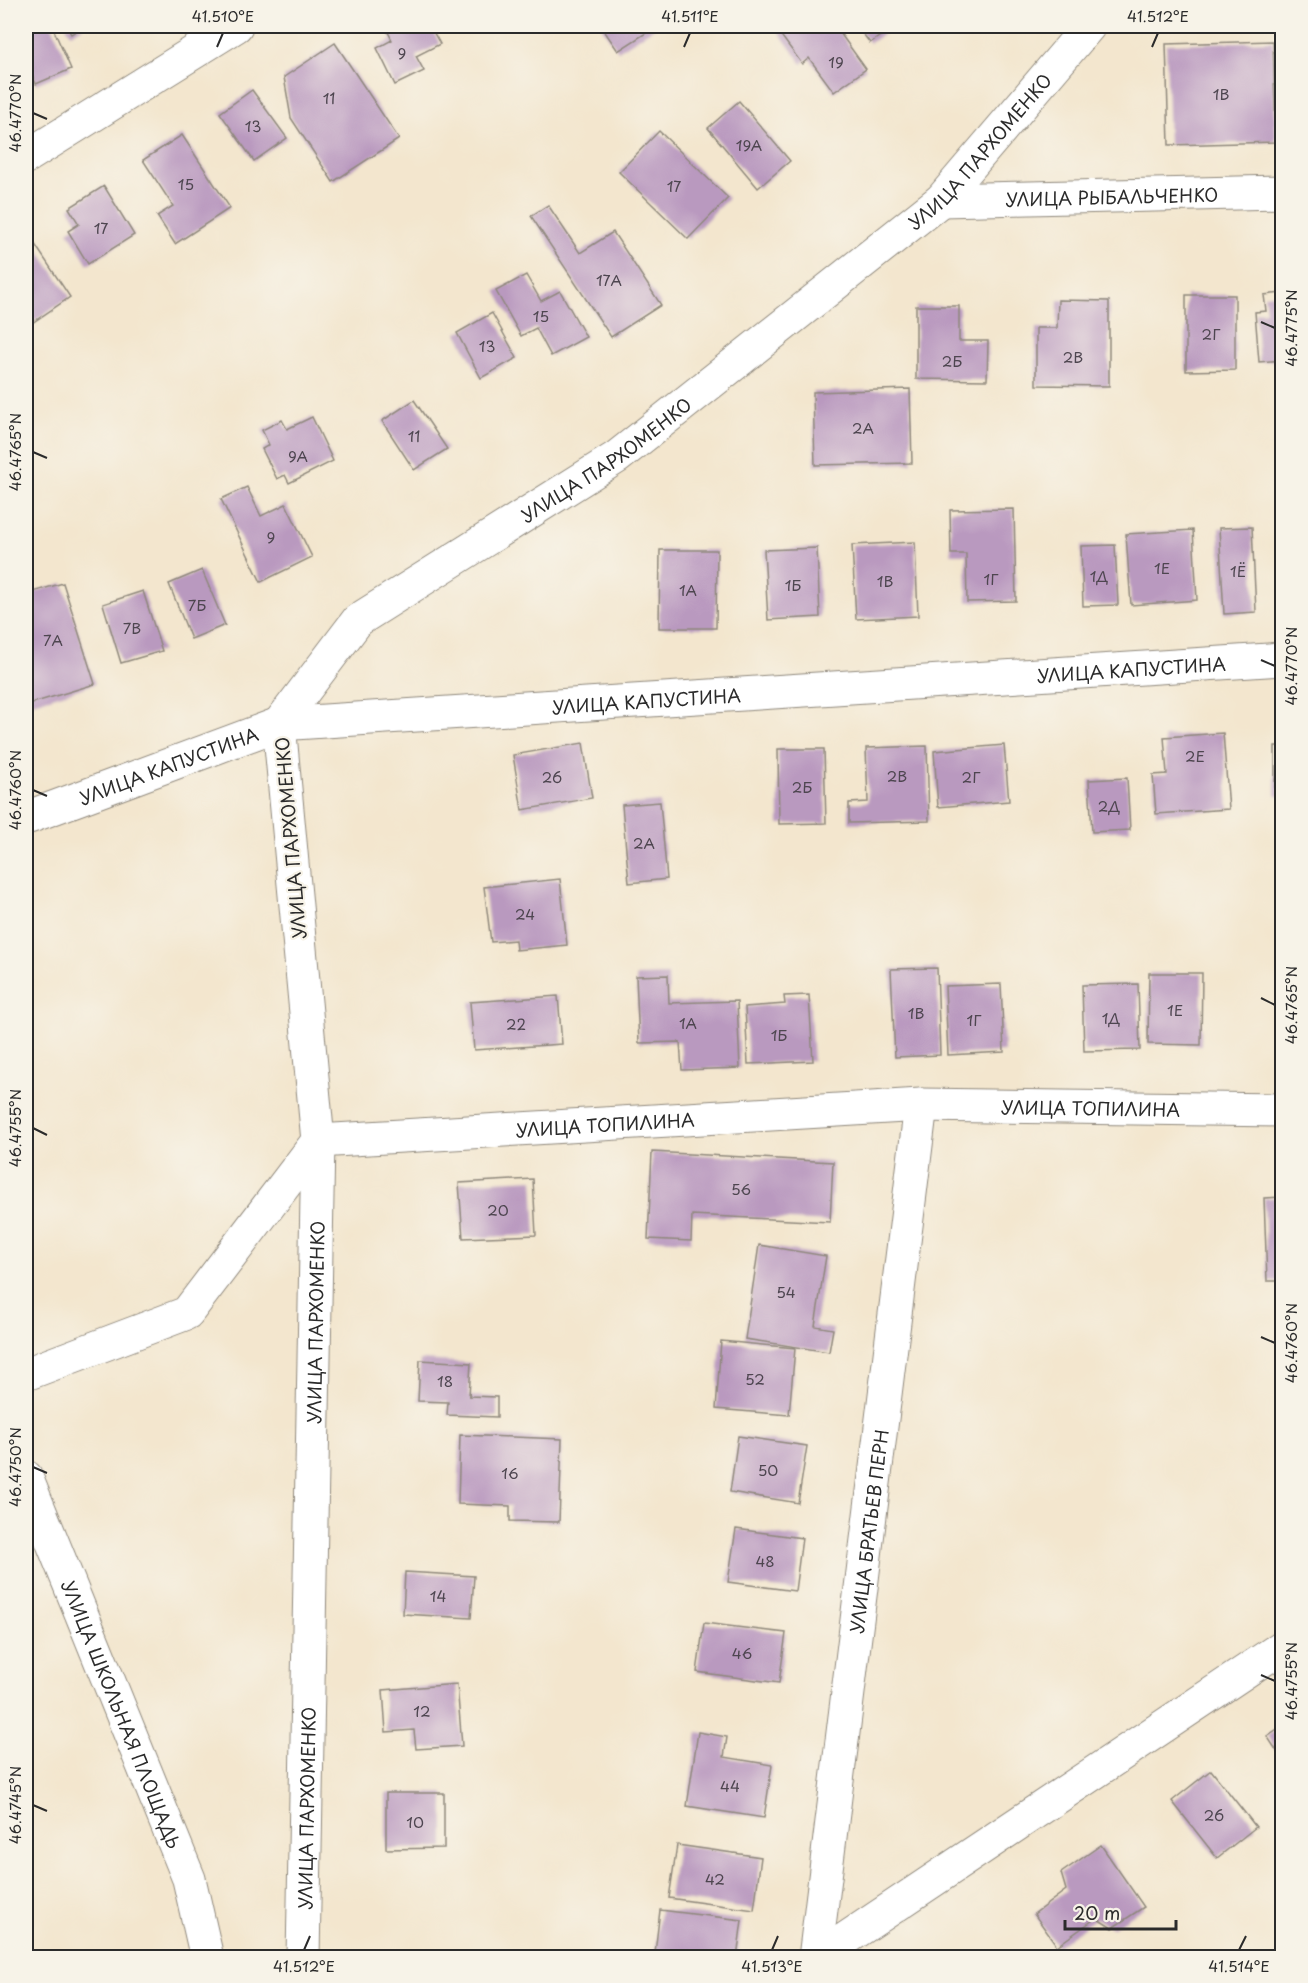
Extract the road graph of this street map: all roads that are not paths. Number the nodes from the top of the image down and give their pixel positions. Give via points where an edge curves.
1 (236, 26) edge
2 (1089, 26) edge
3 (26, 157) edge
4 (1282, 192) edge
5 (942, 200) junction
6 (1282, 659) edge
7 (279, 724) junction
8 (26, 818) edge
9 (921, 1105) junction
10 (1282, 1110) edge
11 (318, 1141) junction
12 (26, 1374) edge
13 (26, 1477) edge
14 (1282, 1647) edge
15 (207, 1958) edge
16 (303, 1958) edge
17 (816, 1958) edge

1 - 3 street
2 - 5 street, УЛИЦА ПАРХОМЕНКО
4 - 5 street, УЛИЦА РЫБАЛЬЧЕНКО
5 - 7 street, УЛИЦА ПАРХОМЕНКО via 617,457 358,620
6 - 7 street, УЛИЦА КАПУСТИНА
7 - 8 street, УЛИЦА КАПУСТИНА
7 - 11 street, УЛИЦА ПАРХОМЕНКО
9 - 10 street, УЛИЦА ТОПИЛИНА
9 - 11 street, УЛИЦА ТОПИЛИНА
9 - 17 street, УЛИЦА БРАТЬЕВ ПЕРН
11 - 12 street via 187,1313
11 - 16 street, УЛИЦА ПАРХОМЕНКО
13 - 15 street, УЛИЦА ШКОЛЬНАЯ ПЛОЩАДЬ via 189,1879
14 - 17 street, УЛИЦА БРАТЬЕВ ПЕРН

